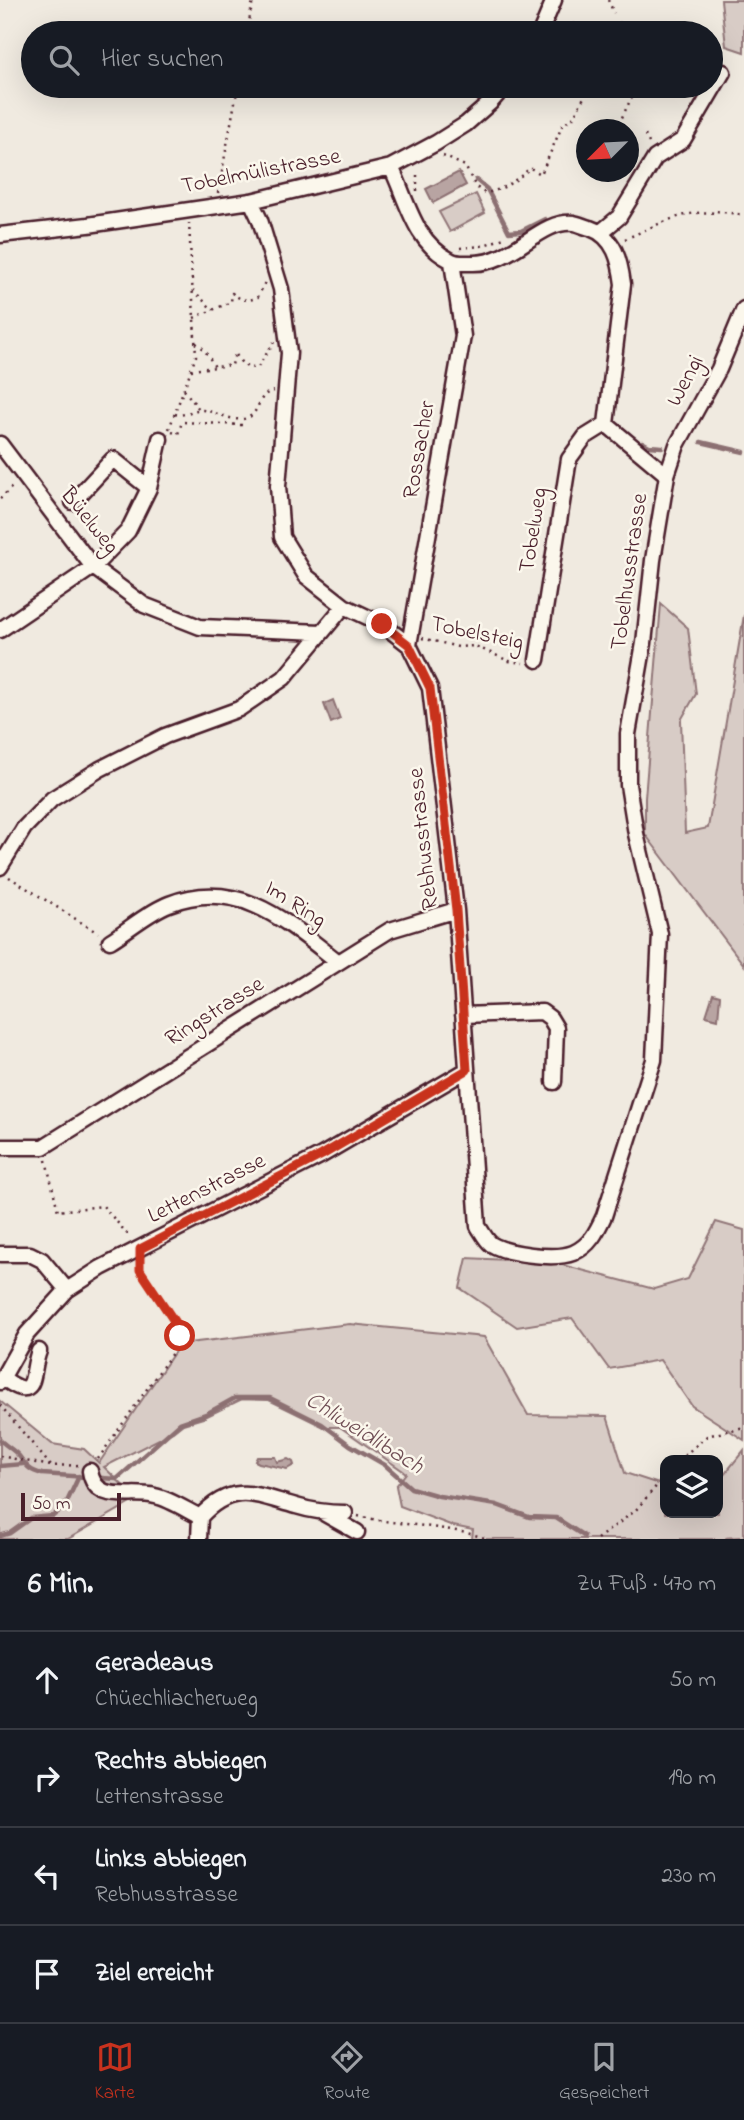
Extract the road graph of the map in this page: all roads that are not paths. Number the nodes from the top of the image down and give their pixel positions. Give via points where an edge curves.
1 (554, 0) edge
2 (545, 21) edge
3 (494, 98) edge
4 (708, 98) edge
5 (390, 167) junction
6 (251, 201) junction
7 (601, 232) junction
8 (0, 235) edge
9 (455, 255) junction
10 (744, 309) edge
11 (606, 424) junction
12 (164, 435) road end
13 (0, 444) edge
14 (667, 475) junction
15 (149, 488) junction
16 (73, 502) dead end
17 (93, 567) junction
18 (344, 606) junction
19 (0, 630) edge
20 (322, 632) junction
21 (410, 640) junction
22 (537, 660) road end
23 (0, 869) edge
24 (456, 910) junction
25 (110, 941) road end
26 (337, 961) junction
27 (463, 1015) junction
28 (654, 1060) joint
29 (467, 1070) junction
30 (554, 1082) dead end
31 (0, 1147) edge
32 (0, 1254) edge
33 (67, 1290) junction
34 (39, 1351) dead end
35 (1, 1380) edge
36 (91, 1472) road end
37 (324, 1513) junction
38 (345, 1513) road end
39 (200, 1517) junction
40 (357, 1532) dead end
41 (199, 1539) edge

1 - 2 street
3 - 5 street, Tobelmülistrasse via 466,124
4 - 7 street via 683,140 655,158 619,217
5 - 6 street, Tobelmülistrasse
5 - 9 street via 425,241
6 - 8 street, Tobelmülistrasse
6 - 18 street, Rebhusstrasse via 281,289 289,353 278,486 282,537 306,576
7 - 9 street via 573,223 547,229 502,258 482,264
7 - 11 street via 621,264 623,285
9 - 21 street, Rossacher via 463,336
10 - 14 street, Wengi via 719,369 677,444
11 - 14 street, Tobelhusstrasse
11 - 22 street, Tobelweg via 585,438 569,459
12 - 15 street
13 - 17 street, Büelweg
14 - 28 street, Tobelhusstrasse via 628,734 628,785 660,934
15 - 16 street via 113,459
15 - 17 street via 128,531
17 - 19 street
17 - 20 street, Büelweg via 144,605 200,627
18 - 20 street
18 - 21 street, Rebhusstrasse
20 - 23 street via 284,678 239,709 165,736 52,799 24,828
21 - 24 street, Rebhusstrasse via 430,688
24 - 26 street, Ringstrasse via 390,930
24 - 27 street, Rebhusstrasse
25 - 26 street, Im Ring via 168,904 217,896 242,899 281,917
26 - 31 street, Ringstrasse via 43,1147
27 - 29 street, Rebhusstrasse
27 - 30 street via 542,1012 556,1028
28 - 29 street, Rebhusstrasse via 593,1238 573,1253 550,1256 505,1251 489,1242 478,1226
29 - 33 street, Lettenstrasse via 322,1155 101,1268
32 - 33 street via 30,1254 42,1260
33 - 35 street, Lettenstrasse via 27,1334
34 - 35 street via 32,1385 16,1387
36 - 39 street via 102,1491 156,1496
37 - 38 street
37 - 39 street via 240,1492 215,1503
37 - 40 street
39 - 41 street

